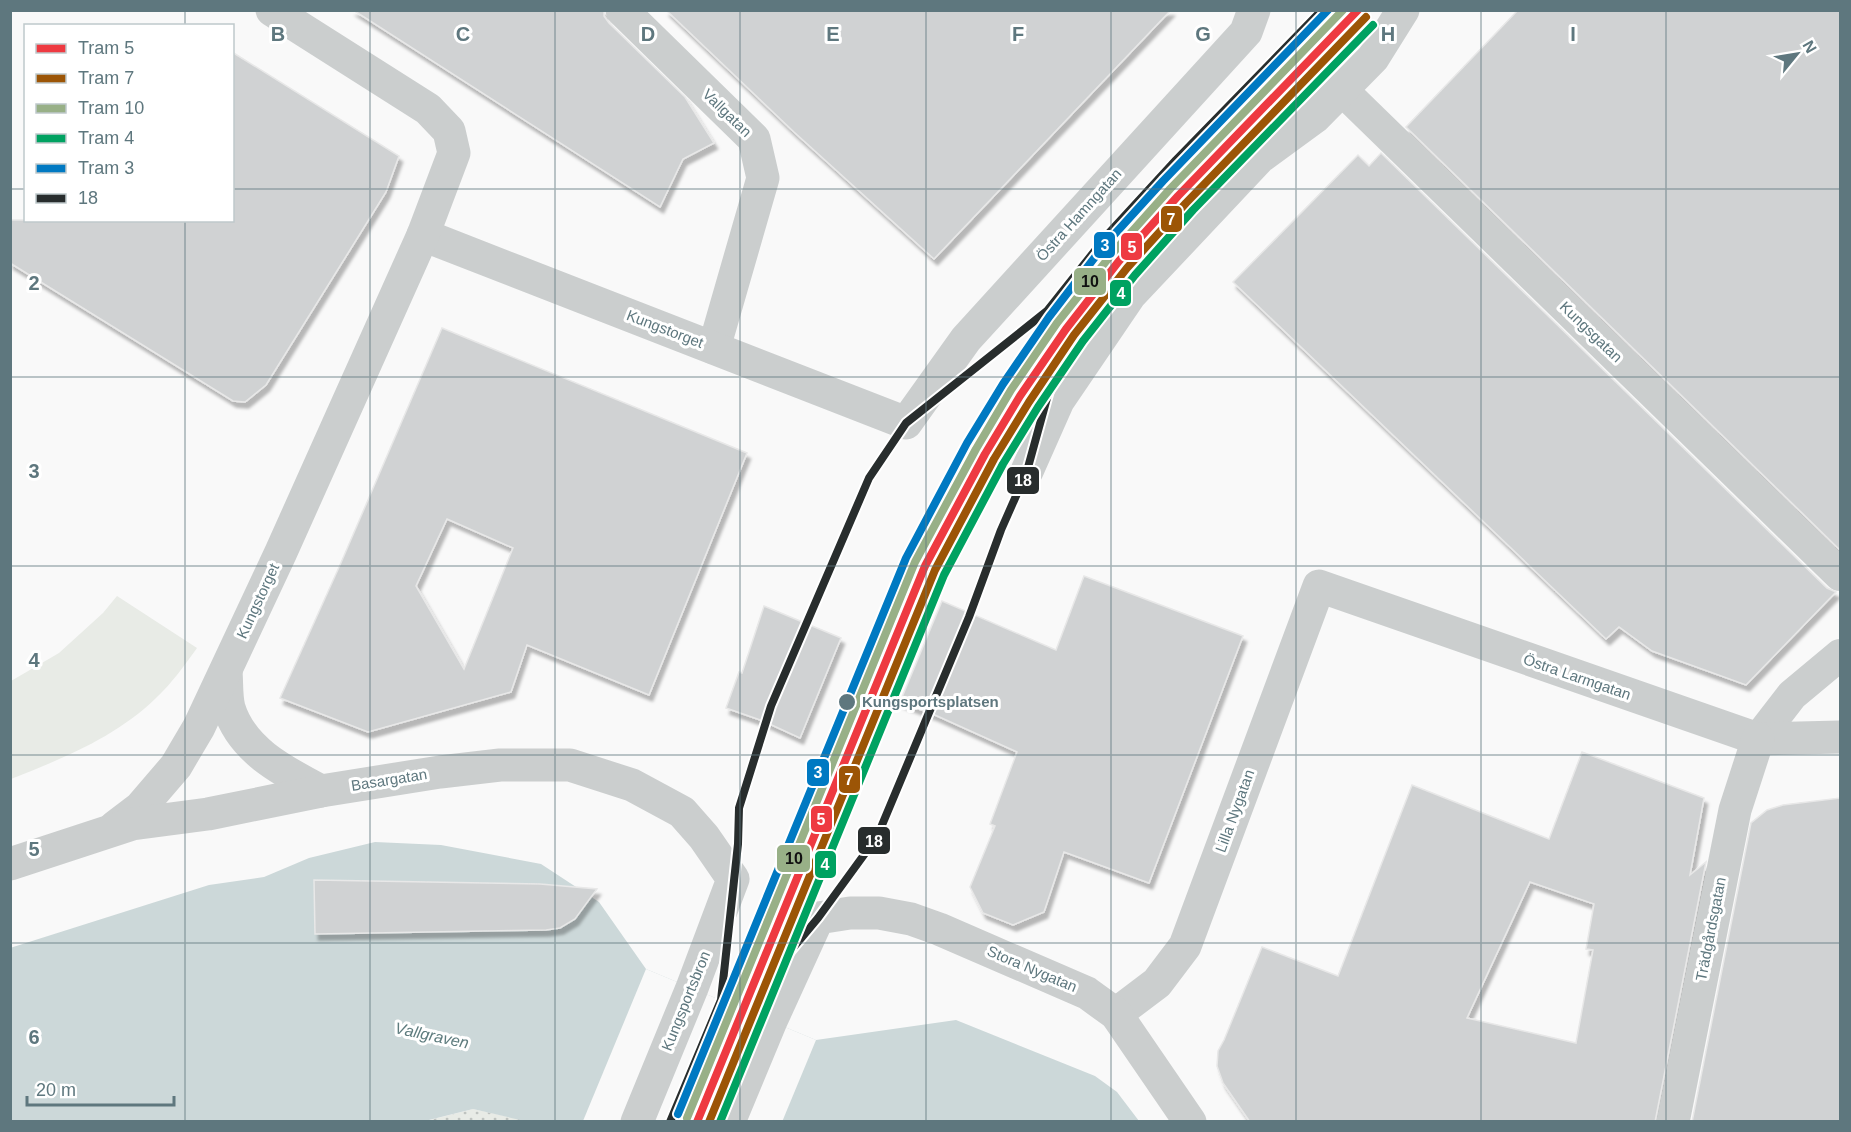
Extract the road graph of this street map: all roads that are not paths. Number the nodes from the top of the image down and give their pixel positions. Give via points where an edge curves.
1 (272, 10) edge
2 (622, 10) edge
3 (1254, 10) edge
4 (1403, 10) edge
5 (1342, 90) junction
6 (423, 235) junction
7 (714, 348) junction
8 (906, 423) joint
9 (1027, 471) dead end
10 (1840, 575) edge
11 (1319, 586) joint
12 (1840, 655) edge
13 (226, 671) junction
14 (1840, 737) edge
15 (1758, 739) junction
16 (321, 791) junction
17 (109, 831) junction
18 (10, 864) edge
19 (733, 879) joint
20 (1116, 1014) junction
21 (637, 1122) edge
22 (729, 1122) edge
23 (1190, 1122) edge
24 (1673, 1122) edge

1 - 6 street, Kungstorget via 428,109 449,131 454,153
2 - 7 street, Vallgatan via 754,139 763,178
3 - 8 street, Östra Hamngatan via 1246,32 966,339
4 - 5 street via 1373,58
5 - 9 street via 1315,117 1260,157 1130,295 1058,401
5 - 10 street, Kungsgatan
6 - 7 street, Kungstorget
6 - 13 street, Kungstorget
7 - 8 street, Kungstorget
11 - 15 street, Östra Larmgatan
11 - 20 street, Lilla Nygatan via 1185,946 1157,983
12 - 15 street via 1792,695
13 - 16 street, Kungstorget via 229,708 242,734 264,757
13 - 17 street, Kungstorget via 200,727 176,766 140,808
14 - 15 street, Östra Larmgatan
15 - 24 street, Trädgårdsgatan via 1735,810
16 - 17 street, Basargatan
16 - 19 street, Basargatan via 500,765 570,765 632,785 682,813
17 - 18 street, Basargatan
19 - 21 street, Kungsportsbron
20 - 22 street, Stora Nygatan via 1087,993 939,929 879,913 818,918
20 - 23 street, Stora Nygatan

